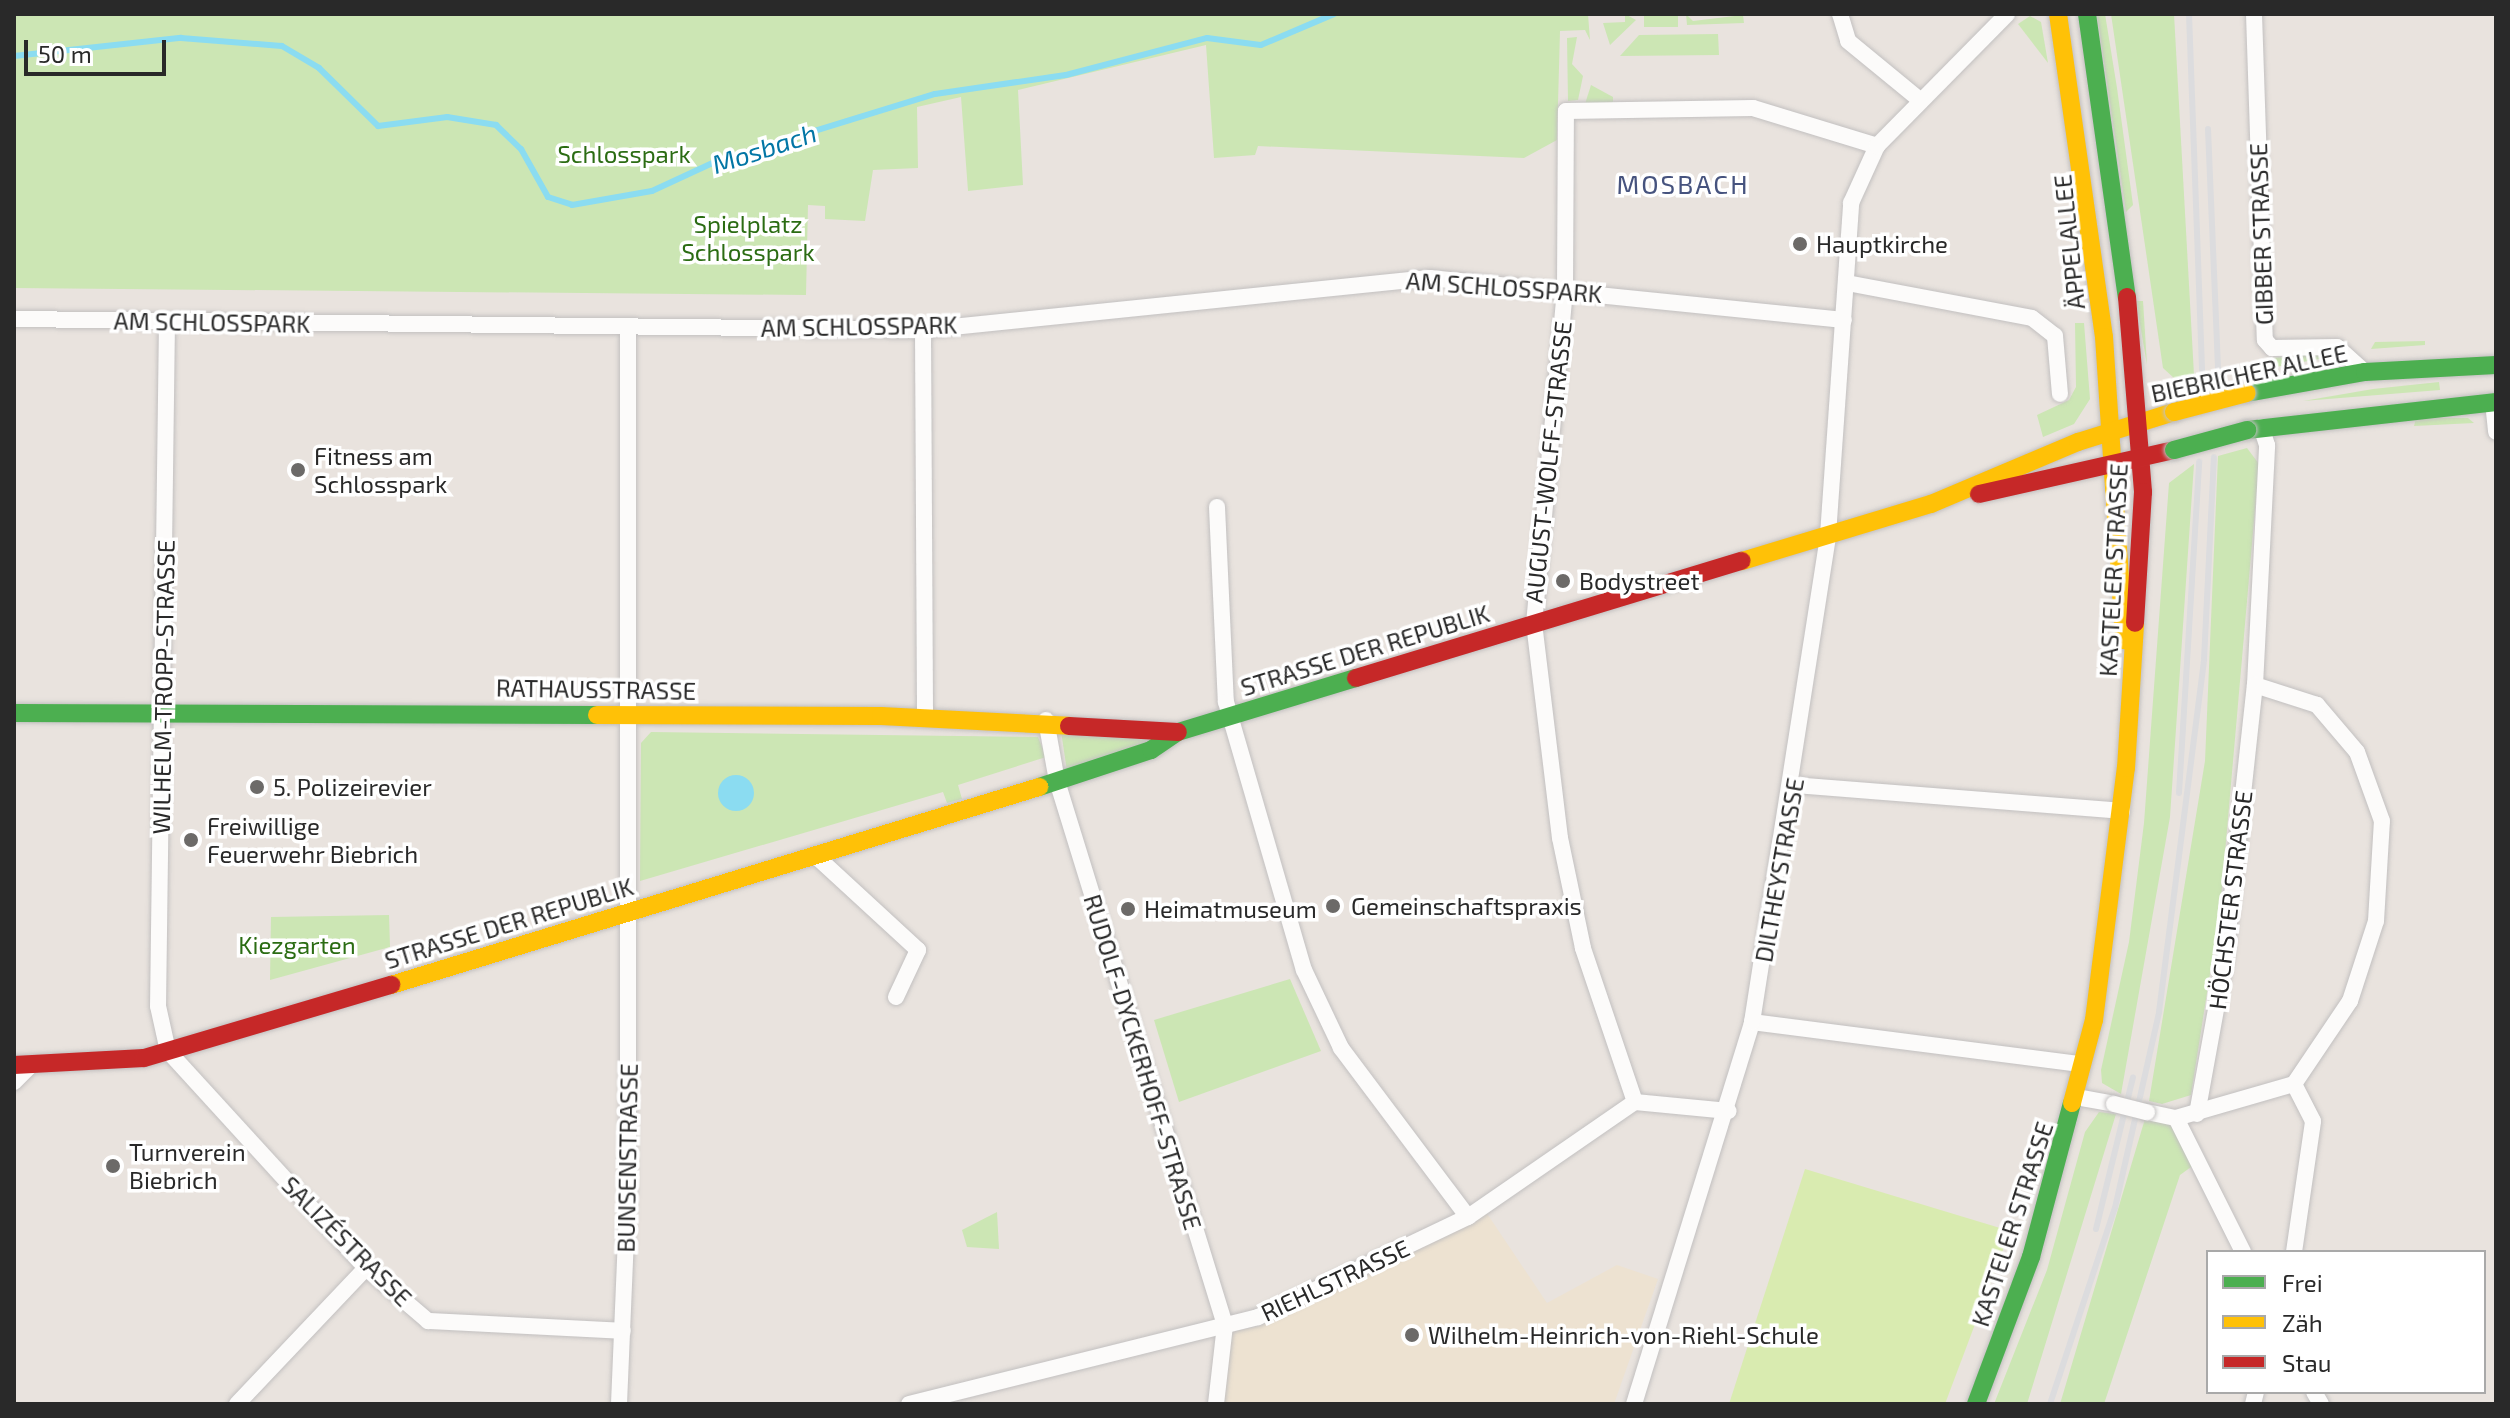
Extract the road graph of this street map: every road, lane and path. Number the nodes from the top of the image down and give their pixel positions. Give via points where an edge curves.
1 (1840, 14) edge
2 (2007, 14) edge
3 (2058, 14) edge
4 (2087, 14) edge
5 (2254, 14) edge
6 (1921, 101) junction
7 (1877, 146) junction
8 (1847, 283) junction
9 (1565, 290) junction
10 (14, 319) edge
11 (1844, 320) junction
12 (167, 321) junction
13 (628, 326) junction
14 (923, 330) junction
15 (2494, 365) edge
16 (2365, 372) junction
17 (2060, 394) dead end
18 (2495, 402) edge
19 (2141, 421) junction
20 (2254, 428) junction
21 (2110, 431) junction
22 (2496, 432) edge
23 (2143, 459) junction
24 (2111, 466) junction
25 (1931, 504) junction
26 (1217, 507) dead end
27 (1828, 535) junction
28 (1534, 624) junction
29 (2255, 685) junction
30 (14, 713) edge
31 (627, 713) junction
32 (163, 714) junction
33 (925, 717) junction
34 (1229, 717) junction
35 (1046, 720) junction
36 (2130, 721) junction
37 (1178, 732) junction
38 (1057, 781) junction
39 (1794, 785) junction
40 (2122, 811) junction
41 (818, 858) junction
42 (630, 911) junction
43 (896, 997) dead end
44 (1752, 1022) junction
45 (168, 1051) junction
46 (2083, 1059) junction
47 (22, 1065) edge
48 (14, 1082) edge
49 (2294, 1084) junction
50 (2076, 1097) junction
51 (1635, 1102) junction
52 (1729, 1111) junction
53 (2197, 1114) junction
54 (2176, 1118) junction
55 (1468, 1217) junction
56 (2242, 1250) edge
57 (2294, 1250) edge
58 (366, 1268) junction
59 (1225, 1325) junction
60 (623, 1331) junction
61 (237, 1404) edge
62 (619, 1404) edge
63 (909, 1404) edge
64 (1216, 1404) edge
65 (1634, 1404) edge
66 (1976, 1404) edge

1 - 6 street via 1848,41
2 - 6 street, DILTHEYSTRASSE
3 - 21 street, ÄPPELALLEE via 2084,157
4 - 19 street, ÄPPELALLEE
5 - 16 street, GIBBER STRASSE via 2265,340 2272,348 2337,347
6 - 7 street, DILTHEYSTRASSE
7 - 8 street, DILTHEYSTRASSE via 1851,203
7 - 9 street, AUGUST-WOLFF-STRASSE via 1753,108 1566,111
8 - 11 street, DILTHEYSTRASSE
8 - 17 street via 2021,315 2049,330
9 - 11 street, AM SCHLOSSPARK
9 - 14 street, AM SCHLOSSPARK via 1451,278 1357,280
9 - 28 street, AUGUST-WOLFF-STRASSE
10 - 12 street, AM SCHLOSSPARK
11 - 27 street, DILTHEYSTRASSE
12 - 13 street, AM SCHLOSSPARK
12 - 32 street, WILHELM-TROPP-STRASSE
13 - 14 street, AM SCHLOSSPARK
13 - 31 street, BUNSENSTRASSE
14 - 33 street
15 - 16 street, BIEBRICHER ALLEE
15 - 18 street
16 - 19 street, BIEBRICHER ALLEE, bridge via 2247,393
18 - 20 street
18 - 22 street
19 - 21 street, BIEBRICHER ALLEE
19 - 23 street, KASTELER STRASSE
20 - 23 street, bridge
20 - 29 street, HÖCHSTER STRASSE via 2267,445
21 - 24 street, ÄPPELALLEE
21 - 25 street, STRASSE DER REPUBLIK
23 - 24 street
23 - 36 street, KASTELER STRASSE
24 - 25 street, STRASSE DER REPUBLIK
24 - 36 street, KASTELER STRASSE
25 - 27 street, STRASSE DER REPUBLIK
26 - 34 street
27 - 28 street, STRASSE DER REPUBLIK
27 - 39 street, DILTHEYSTRASSE
28 - 34 street, STRASSE DER REPUBLIK
28 - 51 street, AUGUST-WOLFF-STRASSE via 1560,838 1583,948
29 - 49 street via 2297,695 2331,717 2368,776 2382,821 2376,921 2358,981
29 - 53 street, HÖCHSTER STRASSE via 2225,960
30 - 32 street, RATHAUSSTRASSE
31 - 32 street, RATHAUSSTRASSE
31 - 33 street, RATHAUSSTRASSE
31 - 42 street, BUNSENSTRASSE
32 - 45 street, WILHELM-TROPP-STRASSE via 158,1006
33 - 35 street, RATHAUSSTRASSE
34 - 37 street, STRASSE DER REPUBLIK
34 - 55 street via 1310,983 1341,1048
35 - 37 street, RATHAUSSTRASSE
35 - 38 street, RUDOLF-DYCKERHOFF-STRASSE
36 - 40 street, KASTELER STRASSE
37 - 38 street, STRASSE DER REPUBLIK via 1151,750
38 - 41 street, STRASSE DER REPUBLIK
38 - 59 street, RUDOLF-DYCKERHOFF-STRASSE
39 - 40 street
39 - 44 street, DILTHEYSTRASSE
40 - 46 street, KASTELER STRASSE
41 - 42 street, STRASSE DER REPUBLIK
41 - 43 street via 918,950
42 - 45 street, STRASSE DER REPUBLIK
42 - 60 street, BUNSENSTRASSE
44 - 46 street
44 - 52 street, DILTHEYSTRASSE
45 - 47 street, STRASSE DER REPUBLIK via 110,1064
45 - 58 street, SALIZÉSTRASSE
46 - 50 street, KASTELER STRASSE
47 - 48 street
49 - 53 street
49 - 57 street via 2313,1121
50 - 54 street, bridge
50 - 66 street, KASTELER STRASSE via 2031,1257
51 - 52 street
51 - 55 street, RIEHLSTRASSE
52 - 65 street, DILTHEYSTRASSE
53 - 54 street
54 - 56 street
55 - 59 street, RIEHLSTRASSE via 1258,1317
58 - 60 street, SALIZÉSTRASSE via 428,1321
58 - 61 street
59 - 63 street, RIEHLSTRASSE
59 - 64 street, RUDOLF-DYCKERHOFF-STRASSE
60 - 62 street, BUNSENSTRASSE

